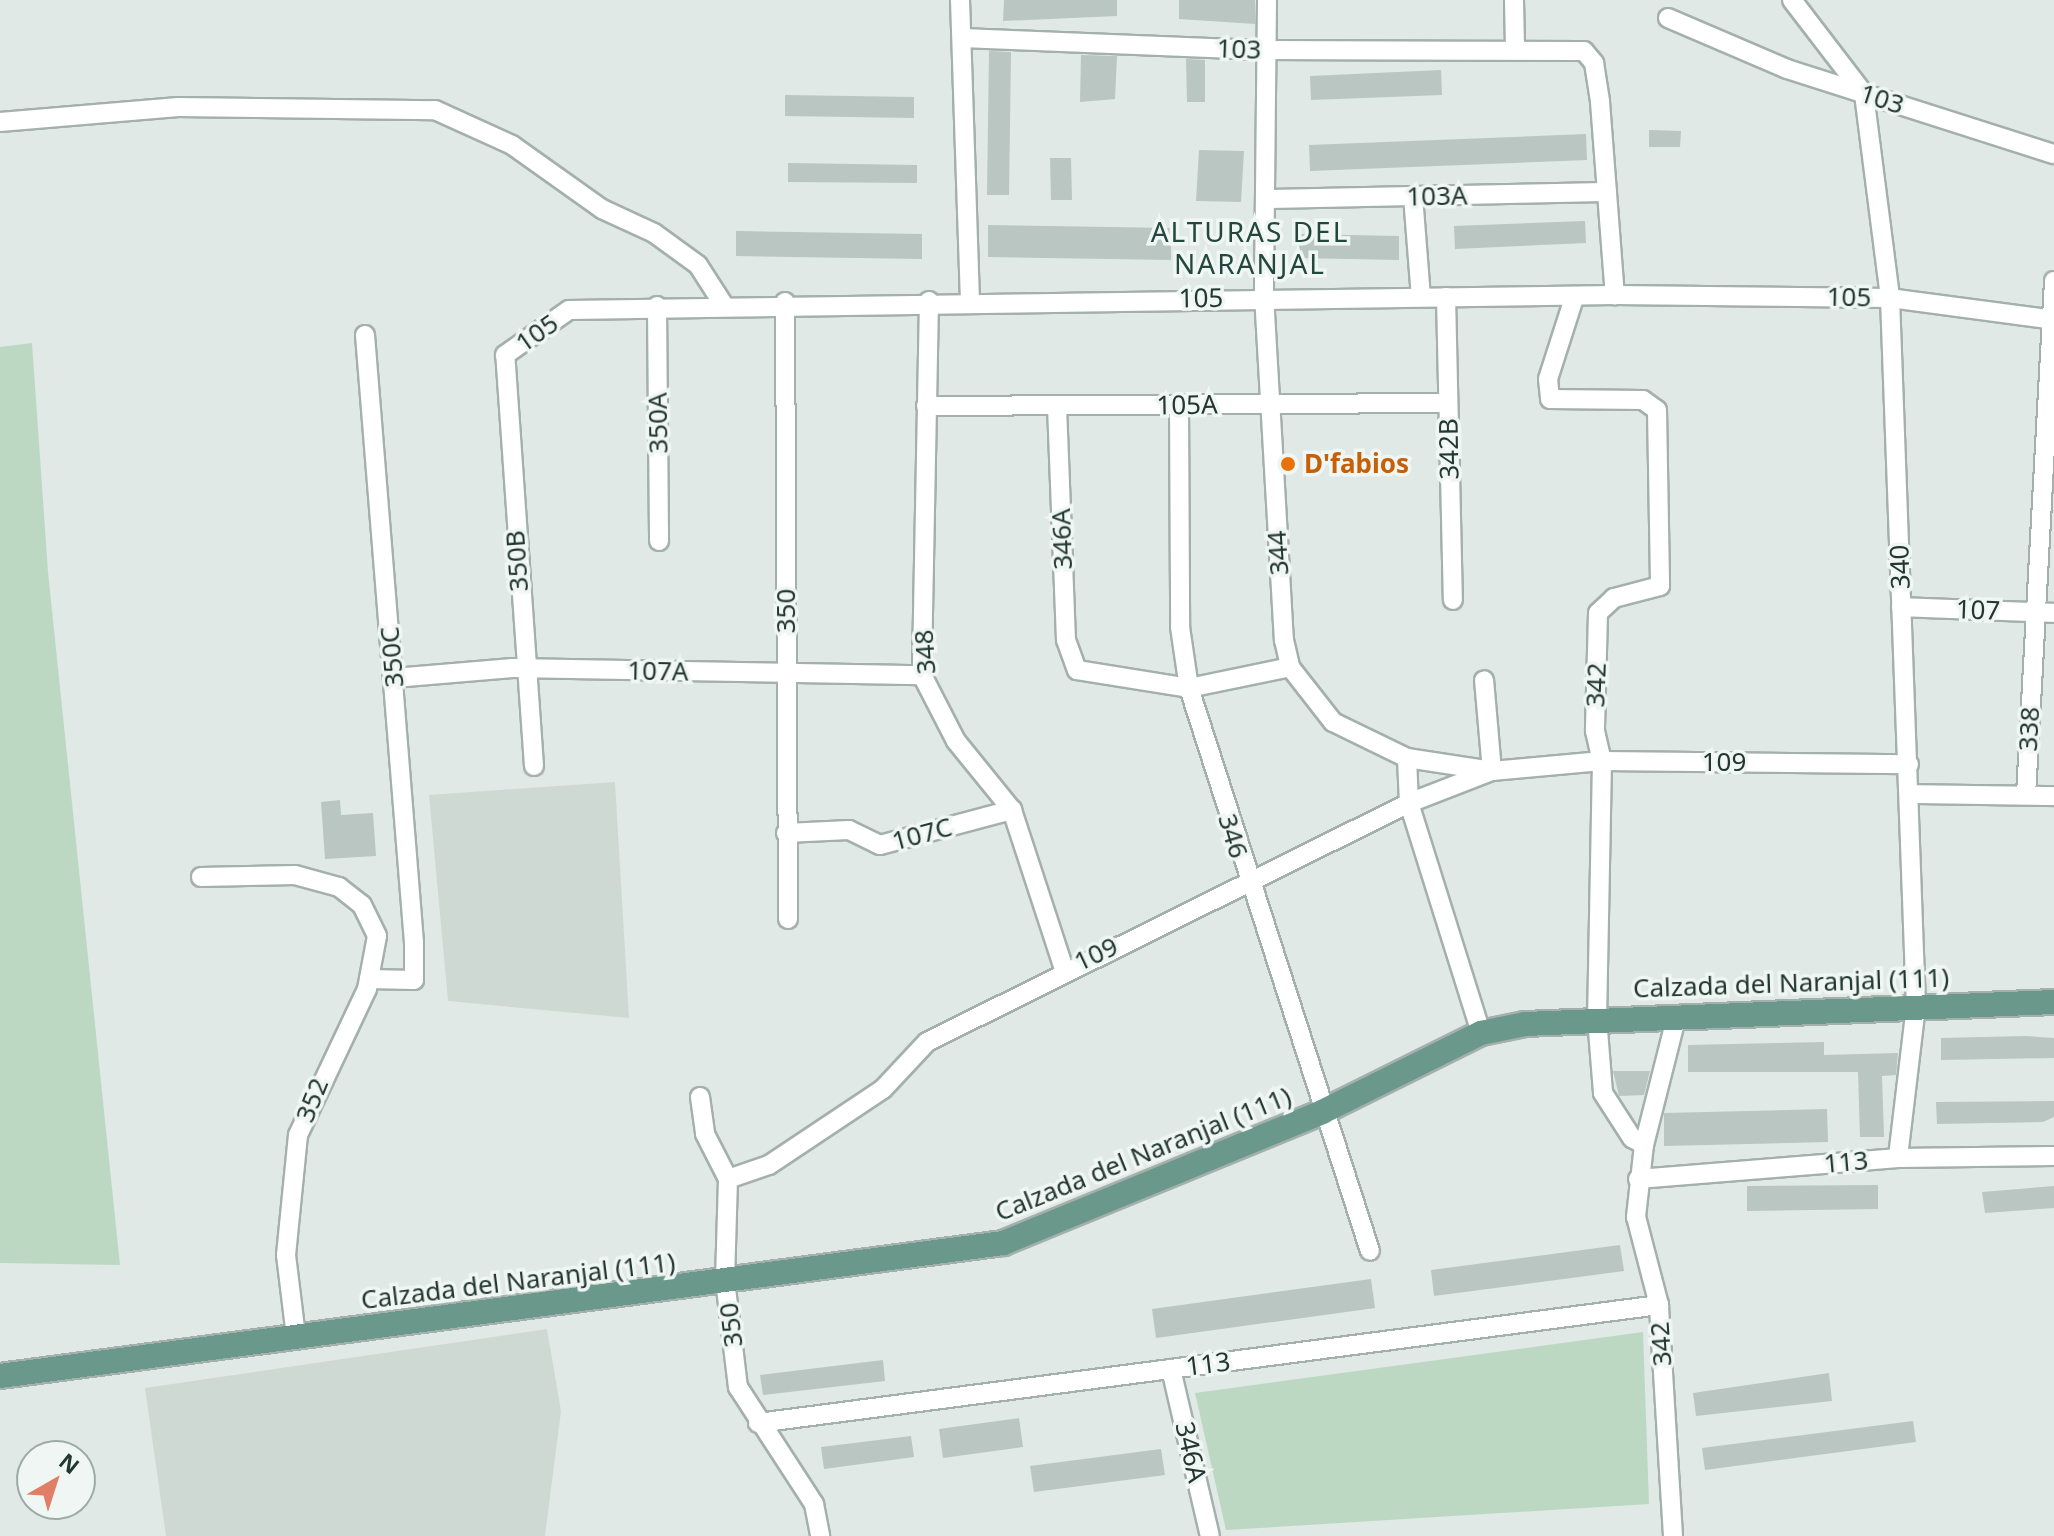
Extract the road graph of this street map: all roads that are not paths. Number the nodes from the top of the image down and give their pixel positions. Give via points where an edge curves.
1 (960, 0) edge
2 (1267, 0) edge
3 (1514, 0) edge
4 (1792, 0) edge
5 (1668, 18) dead end
6 (962, 38) junction
7 (1515, 49) junction
8 (1266, 50) junction
9 (1864, 94) junction
10 (0, 122) edge
11 (2054, 154) edge
12 (1607, 192) junction
13 (1413, 196) junction
14 (1267, 199) junction
15 (2054, 281) edge
16 (1264, 295) junction
17 (1615, 295) junction
18 (1421, 297) junction
19 (1446, 297) junction
20 (1574, 298) junction
21 (1890, 298) junction
22 (970, 300) junction
23 (929, 301) junction
24 (785, 302) junction
25 (723, 304) junction
26 (657, 306) junction
27 (2052, 320) edge
28 (365, 335) dead end
29 (505, 355) joint
30 (1269, 403) junction
31 (1448, 403) junction
32 (1179, 405) junction
33 (926, 406) junction
34 (1057, 406) junction
35 (659, 541) dead end
36 (1453, 600) dead end
37 (1901, 607) junction
38 (2045, 613) edge
39 (1290, 667) junction
40 (526, 668) junction
41 (787, 673) junction
42 (922, 675) junction
43 (394, 678) junction
44 (1484, 680) dead end
45 (1189, 688) junction
46 (1407, 758) junction
47 (1602, 761) junction
48 (1909, 764) junction
49 (534, 766) dead end
50 (1492, 771) junction
51 (1910, 794) junction
52 (2026, 795) junction
53 (2054, 796) edge
54 (1409, 803) junction
55 (1012, 810) junction
56 (786, 833) junction
57 (201, 877) dead end
58 (1248, 885) junction
59 (788, 919) dead end
60 (1064, 969) junction
61 (369, 979) junction
62 (2054, 1002) edge
63 (1916, 1006) junction
64 (1677, 1015) junction
65 (1597, 1018) junction
66 (1481, 1033) junction
67 (700, 1097) dead end
68 (1322, 1112) junction
69 (1644, 1145) junction
70 (2054, 1156) edge
71 (1898, 1158) junction
72 (728, 1179) junction
73 (1638, 1179) junction
74 (1370, 1251) dead end
75 (725, 1280) junction
76 (1659, 1305) junction
77 (296, 1337) junction
78 (1171, 1369) junction
79 (0, 1376) edge
80 (758, 1423) junction
81 (820, 1536) edge
82 (1210, 1536) edge
83 (1673, 1536) edge

1 - 6 street
2 - 8 street, 344
3 - 7 street
4 - 9 street
5 - 9 street, 103
6 - 8 street, 103
6 - 22 street
7 - 8 street, 103
7 - 12 street via 1584,51 1594,63
8 - 14 street, 344
9 - 11 street, 103
9 - 21 street, 340
10 - 25 street via 178,107 435,110 512,145 602,209 654,233 698,265
12 - 13 street, 103A
12 - 17 street
13 - 14 street, 103A
13 - 18 street
14 - 16 street, 344
15 - 27 street, 338
16 - 18 street, 105
16 - 22 street, 105
16 - 30 street, 344
17 - 20 street, 105
17 - 21 street, 105
18 - 19 street, 105
19 - 20 street, 105
19 - 31 street, 342B
20 - 47 street, 342 via 1548,379 1550,399 1643,400 1657,410 1660,586 1614,598 1598,613 1595,731
21 - 27 street, 105
21 - 37 street, 340
22 - 23 street, 105
23 - 24 street, 105
23 - 33 street, 348
24 - 25 street, 105
24 - 41 street, 350
25 - 26 street, 105
26 - 29 street, 105 via 569,310
26 - 35 street, 350A
27 - 38 street, 338
28 - 43 street, 350C
29 - 40 street, 350B
30 - 31 street, 105A
30 - 32 street, 105A
30 - 39 street, 344
31 - 36 street, 342B
32 - 34 street, 105A
32 - 45 street, 346 via 1180,627
33 - 34 street, 105A
33 - 42 street, 348
34 - 45 street, 346A via 1066,640 1077,670
37 - 38 street, 107
37 - 48 street, 340
38 - 52 street, 338
39 - 45 street
39 - 46 street via 1333,722
40 - 41 street, 107A
40 - 43 street, 107A
40 - 49 street, 350B
41 - 42 street, 107A
41 - 56 street, 350
42 - 55 street, 348 via 956,741
43 - 61 street, 350C via 414,980
44 - 50 street
45 - 58 street, 346
46 - 50 street, 109
46 - 54 street
47 - 48 street, 109
47 - 50 street, 109
47 - 65 street, 342
48 - 51 street, 340
50 - 54 street, 109
51 - 52 street
51 - 63 street, 340
52 - 53 street
54 - 58 street, 109
54 - 66 street
55 - 56 street, 107C via 880,845 849,830
55 - 60 street, 348
56 - 59 street, 350
57 - 61 street, 352 via 295,875 339,887 362,905 377,936
58 - 60 street, 109
58 - 68 street, 346
60 - 72 street, 109 via 927,1042 883,1089 769,1165
61 - 77 street, 352 via 298,1135 286,1255
62 - 63 main road, Calzada del Naranjal (111)
63 - 64 main road, Calzada del Naranjal (111)
63 - 71 street, 340
64 - 65 main road, Calzada del Naranjal (111)
64 - 69 street, 342
65 - 66 main road, Calzada del Naranjal (111)
65 - 69 street, 342 via 1603,1093 1632,1138
66 - 68 main road, Calzada del Naranjal (111)
67 - 72 street, 350 via 705,1134
68 - 74 street, 346
68 - 75 main road, Calzada del Naranjal (111) via 1003,1243
69 - 73 street, 342
70 - 71 street, 113
71 - 73 street, 113
72 - 75 street, 350
73 - 76 street, 342 via 1636,1217
75 - 77 main road, Calzada del Naranjal (111)
75 - 80 street, 350 via 738,1387
76 - 78 street, 113
76 - 83 street, 342
77 - 79 main road, Calzada del Naranjal (111)
78 - 80 street, 113
78 - 82 street, 346A
80 - 81 street, 350 via 814,1504

